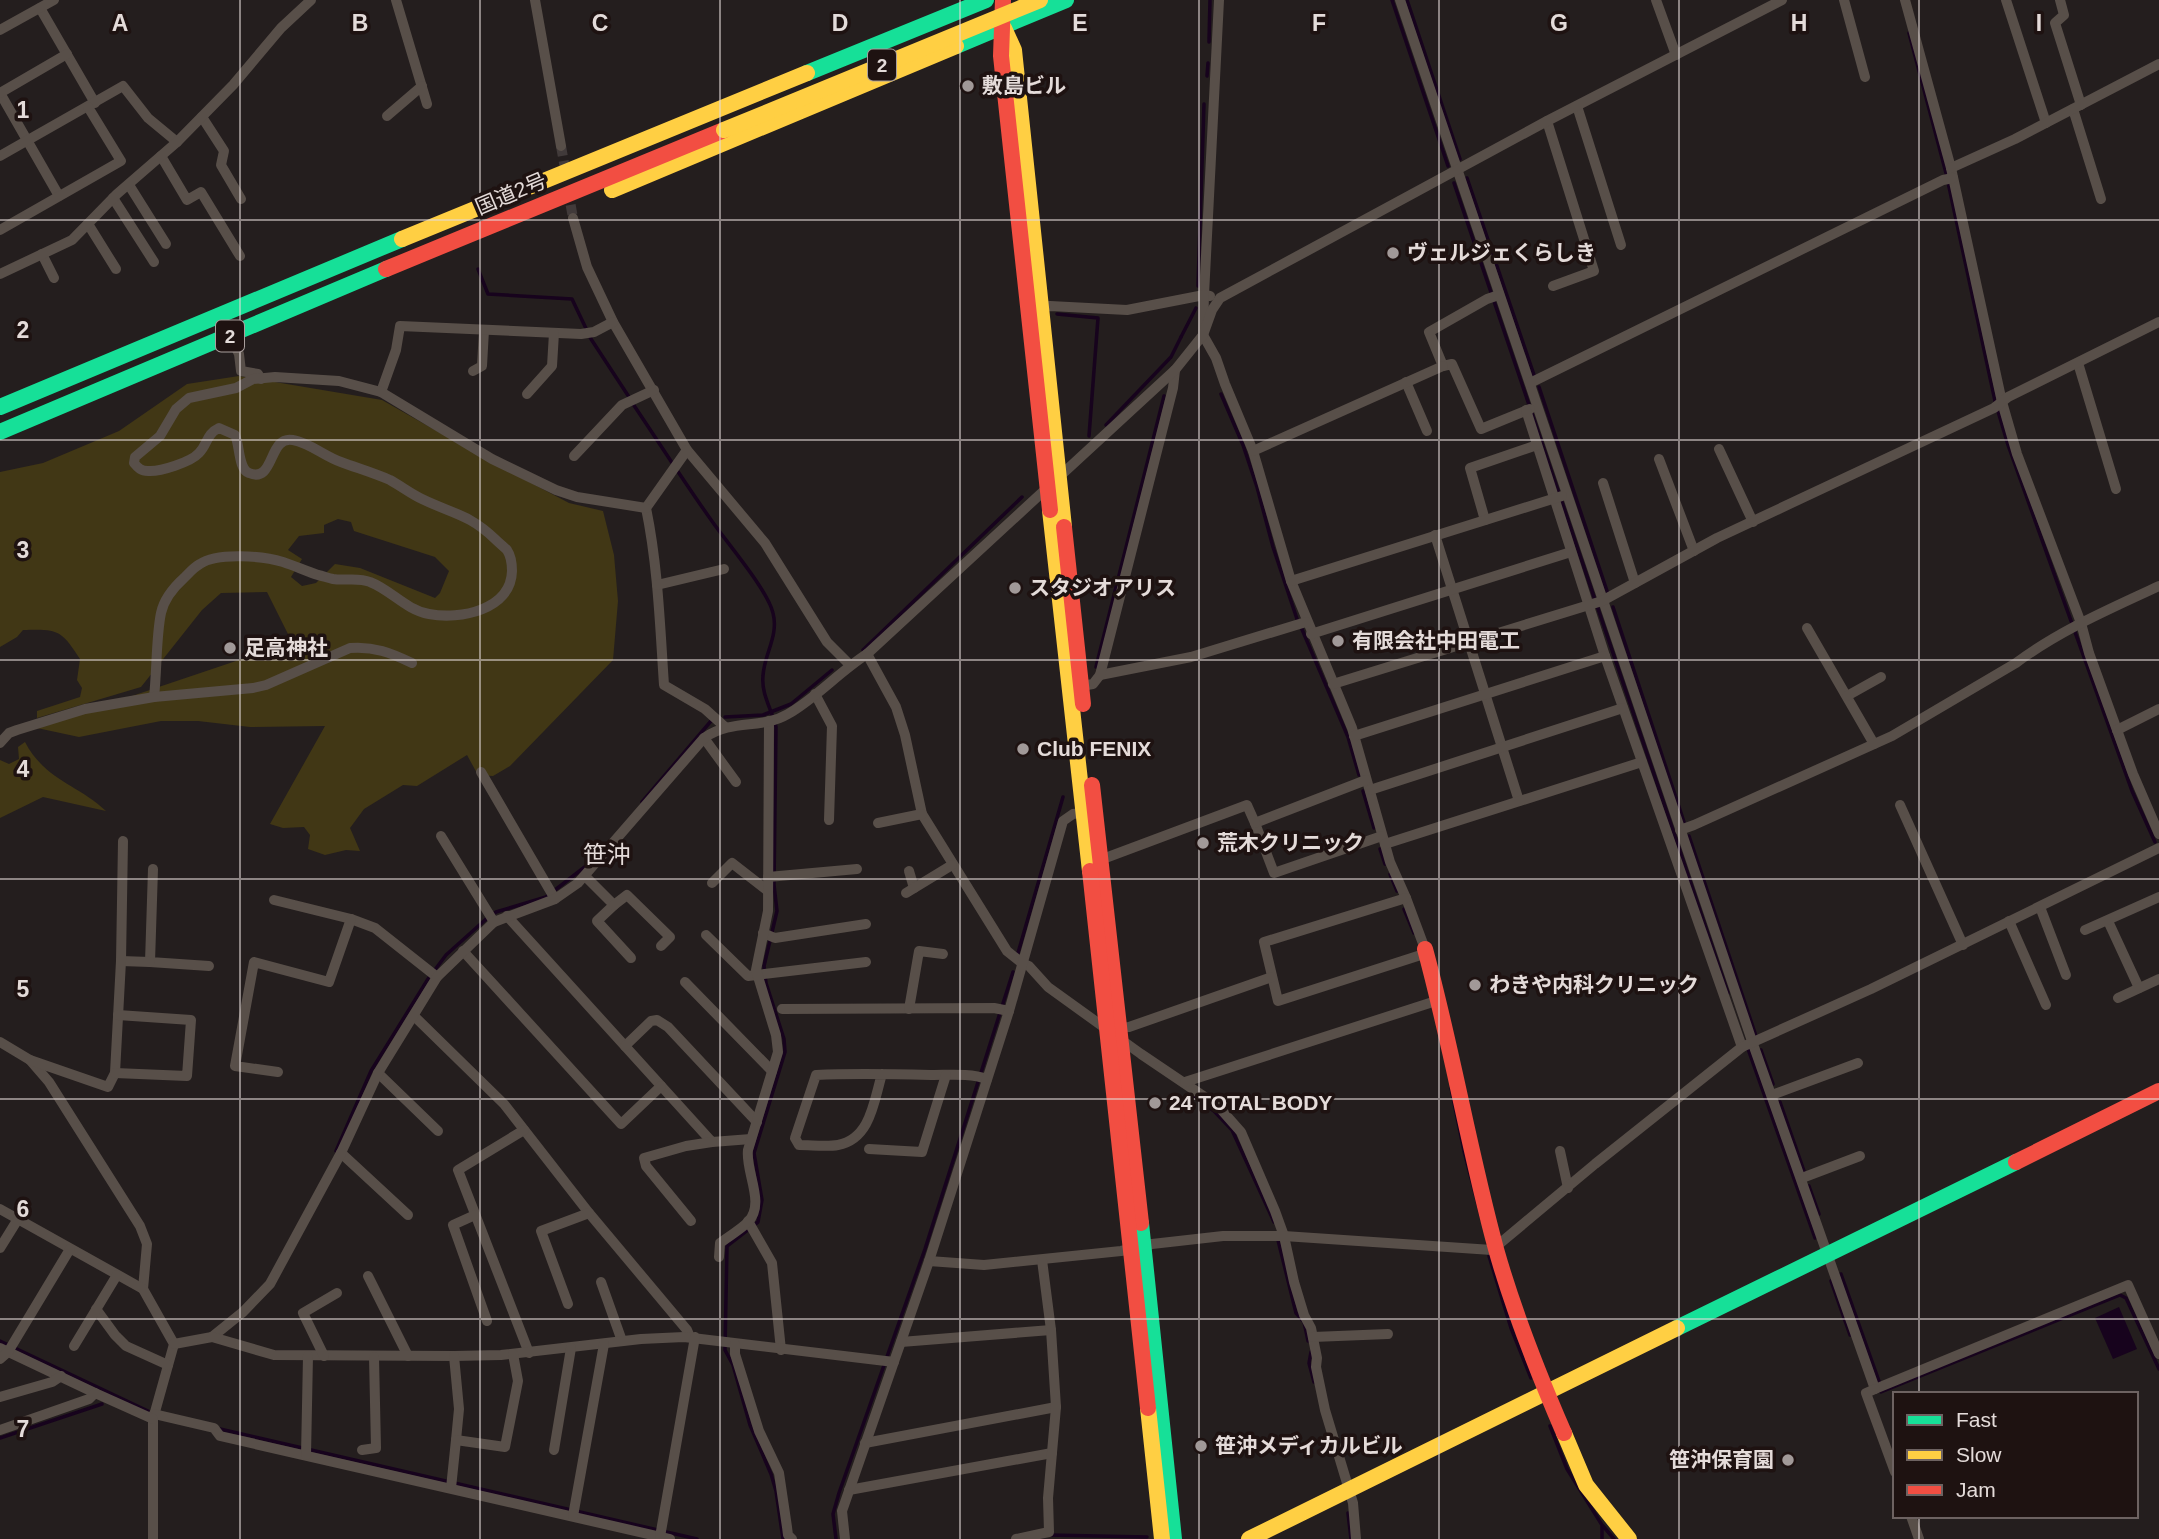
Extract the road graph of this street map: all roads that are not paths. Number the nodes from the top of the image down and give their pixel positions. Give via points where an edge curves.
1 (54, 0) edge
2 (311, 0) edge
3 (396, 0) edge
4 (535, 0) edge
5 (953, 0) edge
6 (986, 0) edge
7 (1003, 0) edge
8 (1040, 0) edge
9 (1066, 0) edge
10 (1219, 0) edge
11 (1400, 0) edge
12 (1656, 0) edge
13 (1782, 0) edge
14 (1844, 0) edge
15 (1905, 0) edge
16 (2006, 0) edge
17 (2060, 0) edge
18 (40, 8) junction
19 (1003, 26) junction
20 (0, 30) edge
21 (67, 54) junction
22 (1676, 55) junction
23 (2159, 64) edge
24 (1865, 77) dead end
25 (422, 86) junction
26 (0, 93) edge
27 (427, 104) dead end
28 (91, 105) junction
29 (1577, 106) junction
30 (2077, 107) junction
31 (387, 116) dead end
32 (202, 117) junction
33 (1546, 121) junction
34 (2046, 123) junction
35 (27, 141) junction
36 (177, 142) junction
37 (561, 146) tunnel mouth
38 (0, 156) edge
39 (161, 156) junction
40 (1457, 170) junction
41 (1949, 176) junction
42 (129, 185) junction
43 (59, 196) junction
44 (113, 198) junction
45 (241, 199) dead end
46 (2101, 199) dead end
47 (573, 218) tunnel mouth
48 (88, 224) junction
49 (0, 230) edge
50 (459, 238) junction
51 (166, 244) dead end
52 (1621, 244) dead end
53 (42, 254) junction
54 (240, 256) dead end
55 (154, 262) dead end
56 (116, 269) dead end
57 (0, 274) edge
58 (316, 276) junction
59 (54, 278) dead end
60 (1553, 286) dead end
61 (1204, 295) junction
62 (1495, 296) junction
63 (1220, 298) junction
64 (1035, 307) junction
65 (613, 322) junction
66 (2158, 325) edge
67 (484, 330) junction
68 (554, 332) junction
69 (1203, 335) junction
70 (230, 336) junction
71 (2078, 363) junction
72 (1443, 366) junction
73 (1175, 370) junction
74 (473, 371) dead end
75 (261, 379) junction
76 (1406, 382) junction
77 (1530, 383) junction
78 (654, 390) junction
79 (381, 392) junction
80 (527, 394) dead end
81 (1998, 405) junction
82 (0, 407) edge
83 (1532, 408) junction
84 (0, 432) edge
85 (1427, 432) dead end
86 (1537, 445) junction
87 (1719, 449) dead end
88 (687, 450) junction
89 (1253, 451) junction
90 (574, 456) dead end
91 (1659, 459) dead end
92 (1053, 482) junction
93 (1603, 483) dead end
94 (2116, 489) dead end
95 (1561, 497) junction
96 (646, 508) junction
97 (1485, 520) junction
98 (1753, 522) junction
99 (1436, 535) junction
100 (1694, 551) junction
101 (1571, 552) junction
102 (724, 569) dead end
103 (1291, 582) junction
104 (1635, 583) junction
105 (657, 585) junction
106 (2159, 586) edge
107 (1452, 589) junction
108 (1596, 602) junction
109 (1306, 622) junction
110 (2076, 625) junction
111 (1807, 628) dead end
112 (1311, 634) junction
113 (1468, 642) junction
114 (867, 654) junction
115 (1605, 656) junction
116 (412, 663) dead end
117 (850, 665) junction
118 (1100, 674) junction
119 (1881, 677) dead end
120 (1333, 684) junction
121 (1075, 687) junction
122 (815, 694) junction
123 (1486, 695) junction
124 (1847, 696) junction
125 (155, 697) junction
126 (1623, 708) junction
127 (2159, 709) edge
128 (774, 720) junction
129 (725, 727) junction
130 (2118, 730) junction
131 (1354, 736) junction
132 (704, 738) junction
133 (0, 743) edge
134 (1874, 744) junction
135 (1503, 748) junction
136 (1642, 762) junction
137 (481, 772) dead end
138 (736, 782) dead end
139 (1368, 785) junction
140 (1519, 801) junction
141 (1900, 805) dead end
142 (1089, 812) junction
143 (922, 814) junction
144 (829, 820) dead end
145 (878, 823) dead end
146 (1255, 823) junction
147 (1680, 830) junction
148 (2159, 834) edge
149 (441, 836) dead end
150 (1384, 840) junction
151 (123, 841) dead end
152 (2159, 848) edge
153 (1100, 860) junction
154 (952, 865) junction
155 (153, 869) dead end
156 (857, 869) dead end
157 (909, 871) dead end
158 (585, 876) junction
159 (773, 877) junction
160 (712, 884) dead end
161 (768, 891) junction
162 (553, 895) junction
163 (2159, 897) edge
164 (1406, 898) junction
165 (274, 900) dead end
166 (614, 905) junction
167 (2040, 907) junction
168 (507, 916) junction
169 (492, 918) junction
170 (351, 919) junction
171 (2009, 921) junction
172 (2108, 921) junction
173 (866, 924) dead end
174 (2085, 930) dead end
175 (706, 935) dead end
176 (769, 935) junction
177 (1963, 945) junction
178 (661, 946) dead end
179 (463, 951) junction
180 (1426, 951) junction
181 (943, 954) dead end
182 (631, 958) dead end
183 (121, 961) junction
184 (150, 962) junction
185 (866, 962) dead end
186 (1022, 963) junction
187 (209, 966) dead end
188 (434, 975) junction
189 (2066, 975) dead end
190 (763, 976) junction
191 (1272, 977) junction
192 (2159, 979) edge
193 (685, 982) dead end
194 (2139, 988) junction
195 (2118, 998) dead end
196 (1439, 1000) junction
197 (2046, 1005) dead end
198 (782, 1009) dead end
199 (909, 1009) junction
200 (1004, 1010) junction
201 (118, 1015) junction
202 (414, 1016) junction
203 (1115, 1031) junction
204 (0, 1042) edge
205 (1747, 1045) junction
206 (625, 1046) junction
207 (30, 1060) junction
208 (1858, 1063) dead end
209 (772, 1071) junction
210 (278, 1072) dead end
211 (115, 1073) junction
212 (377, 1073) junction
213 (882, 1074) junction
214 (946, 1075) junction
215 (982, 1077) junction
216 (1185, 1082) junction
217 (661, 1086) junction
218 (2159, 1091) edge
219 (1772, 1095) junction
220 (757, 1122) junction
221 (524, 1130) junction
222 (438, 1131) dead end
223 (751, 1139) junction
224 (712, 1142) junction
225 (869, 1149) dead end
226 (1560, 1151) dead end
227 (341, 1153) junction
228 (1860, 1156) dead end
229 (1802, 1178) junction
230 (1568, 1188) junction
231 (0, 1209) edge
232 (589, 1213) junction
233 (408, 1215) dead end
234 (475, 1215) junction
235 (18, 1219) junction
236 (691, 1221) dead end
237 (750, 1225) junction
238 (1280, 1237) junction
239 (1137, 1247) junction
240 (0, 1248) edge
241 (1496, 1248) junction
242 (69, 1250) junction
243 (1827, 1255) junction
244 (719, 1257) dead end
245 (1042, 1260) junction
246 (929, 1261) junction
247 (117, 1275) junction
248 (368, 1276) dead end
249 (601, 1282) dead end
250 (143, 1289) junction
251 (337, 1293) dead end
252 (568, 1304) dead end
253 (96, 1310) junction
254 (487, 1321) dead end
255 (1051, 1330) junction
256 (1388, 1334) dead end
257 (212, 1337) junction
258 (693, 1337) junction
259 (1313, 1337) junction
260 (622, 1341) junction
261 (901, 1342) junction
262 (728, 1343) junction
263 (174, 1344) junction
264 (604, 1344) junction
265 (74, 1346) dead end
266 (571, 1348) junction
267 (6, 1349) edge
268 (781, 1350) junction
269 (529, 1353) junction
270 (513, 1354) junction
271 (2159, 1354) edge
272 (308, 1356) junction
273 (324, 1356) junction
274 (408, 1356) junction
275 (454, 1356) junction
276 (374, 1357) junction
277 (889, 1361) junction
278 (168, 1365) junction
279 (61, 1376) junction
280 (1879, 1387) junction
281 (1546, 1392) junction
282 (95, 1393) junction
283 (0, 1397) edge
284 (1056, 1407) junction
285 (153, 1417) junction
286 (0, 1430) edge
287 (456, 1440) junction
288 (865, 1443) junction
289 (362, 1450) dead end
290 (554, 1450) dead end
291 (306, 1451) junction
292 (1052, 1453) junction
293 (1893, 1466) edge
294 (452, 1484) junction
295 (1349, 1489) junction
296 (849, 1490) junction
297 (574, 1512) junction
298 (1912, 1518) edge
299 (620, 1527) junction
300 (663, 1534) edge
301 (153, 1539) edge
302 (619, 1539) edge
303 (792, 1539) edge
304 (845, 1539) edge
305 (1016, 1539) edge
306 (1162, 1539) edge
307 (1174, 1539) edge
308 (1250, 1539) edge
309 (1356, 1539) edge
310 (1629, 1539) edge
311 (1919, 1539) edge

1 - 18 street
2 - 32 street
3 - 25 street
4 - 37 street
5 - 58 main road via 494,190
6 - 58 main road, 国道2号 / 2
7 - 19 main road
8 - 50 main road, 国道2号 / 2, bridge
9 - 19 main road
10 - 61 street
11 - 40 street
12 - 22 street
13 - 22 street
14 - 24 street
15 - 41 street
16 - 34 street
17 - 30 street via 2064,15 2055,23
18 - 20 street
18 - 21 street
19 - 50 main road via 537,220 490,237
19 - 64 main road via 1000,56
21 - 26 street
21 - 28 street
22 - 29 street
23 - 30 street
25 - 27 street
25 - 31 street
26 - 35 street
28 - 35 street
28 - 36 street via 123,86 148,118
28 - 43 street via 121,161
29 - 33 street
29 - 52 street
30 - 34 street
30 - 46 street
32 - 36 street
32 - 45 street via 224,151 221,166
33 - 40 street
33 - 60 street via 1594,271
34 - 41 street
35 - 38 street
35 - 43 street
36 - 39 street
39 - 42 street
39 - 54 street via 187,200 201,192
40 - 62 street
40 - 63 street
41 - 77 street
41 - 81 street
42 - 44 street
42 - 51 street
43 - 49 street
44 - 48 street
44 - 55 street
47 - 65 street via 587,267
48 - 53 street via 72,240
48 - 56 street
50 - 70 main road, 国道2号 / 2
53 - 57 street
53 - 59 street
58 - 82 main road, 国道2号 / 2
61 - 63 street
61 - 64 street via 1127,310
61 - 69 street
62 - 72 street via 1429,331
62 - 77 street
63 - 69 street
64 - 92 main road
65 - 68 street via 589,333
65 - 78 street
66 - 71 street
67 - 68 street
67 - 74 street via 482,366
67 - 79 street via 400,326
68 - 80 street via 552,366
69 - 73 street
69 - 89 street
70 - 75 street via 241,371 258,374
70 - 84 main road, 国道2号 / 2
71 - 81 street
71 - 94 street
72 - 76 street
72 - 83 street via 1452,364 1482,429
73 - 92 street
73 - 118 street
75 - 79 street via 339,381
75 - 125 street via 189,398 134,463 150,472 192,459 219,428 235,435 243,468 256,474 269,466 282,440 301,442 473,520 508,551 512,580 492,604 477,612 444,616 408,607 363,579 332,579 273,560 210,559 180,581 161,612
76 - 85 street
76 - 89 street
77 - 83 street
78 - 88 street
78 - 90 street via 622,405
79 - 96 street via 546,486
81 - 98 street
81 - 110 street
83 - 86 street
83 - 95 street
86 - 95 street
86 - 97 street via 1470,468
87 - 98 street
88 - 96 street
88 - 117 street via 765,543 827,642
89 - 103 street
91 - 100 street
92 - 114 street
92 - 121 main road
93 - 104 street
95 - 97 street
95 - 101 street
95 - 108 street
96 - 105 street
97 - 99 street
98 - 100 street
99 - 103 street
99 - 107 street
100 - 104 street
101 - 107 street
101 - 108 street
102 - 105 street
103 - 109 street
104 - 108 street
105 - 129 street via 664,685
106 - 110 street
107 - 112 street
107 - 113 street
108 - 113 street
108 - 115 street
108 - 147 street
109 - 112 street
109 - 118 street via 1191,657
110 - 130 street
110 - 134 street
111 - 124 street
112 - 120 street
113 - 120 street
113 - 123 street
114 - 117 street
114 - 143 street via 896,707
115 - 123 street
115 - 126 street
116 - 125 street via 383,649 350,648 266,685
117 - 122 street
118 - 121 street via 1093,684
119 - 124 street
120 - 131 street
121 - 142 main road
122 - 128 street
122 - 144 street via 832,726
123 - 131 street
123 - 135 street
124 - 134 street
125 - 133 street via 85,709 16,730
126 - 135 street
126 - 136 street
127 - 130 street
128 - 129 street
128 - 159 street
129 - 132 street
130 - 148 street
131 - 139 street
132 - 138 street
132 - 158 street
134 - 147 street
135 - 139 street
135 - 140 street
136 - 140 street
136 - 205 street
137 - 162 street
139 - 146 street
139 - 150 street
140 - 150 street
141 - 177 street
142 - 153 main road
142 - 186 street via 1063,821
142 - 203 main road
143 - 145 street
143 - 154 street
146 - 150 street via 1273,873
146 - 153 street via 1247,805
147 - 205 street
149 - 169 street
150 - 164 street
151 - 183 street
152 - 167 street
153 - 203 main road
154 - 157 street via 910,890
154 - 186 street via 1007,951
155 - 184 street
156 - 159 street
158 - 162 street via 562,895
158 - 166 street
159 - 161 street
160 - 161 street via 732,863
161 - 176 street
162 - 168 street
163 - 172 street
164 - 180 street
164 - 191 street via 1264,942
165 - 170 street
166 - 178 street via 627,895 670,937
166 - 182 street via 597,921
167 - 171 street
167 - 189 street
168 - 169 street
168 - 206 street
169 - 179 street
170 - 188 street via 375,928
170 - 210 street via 329,982 254,962 235,1066
171 - 177 street
171 - 197 street
172 - 174 street
172 - 194 street
173 - 176 street
175 - 190 street via 748,976
176 - 190 street via 756,970
177 - 205 street
179 - 188 street
179 - 217 street via 621,1124
180 - 191 street via 1278,1001
180 - 196 main road
181 - 199 street via 919,951
183 - 184 street
183 - 201 street
184 - 187 street
185 - 190 street
186 - 200 street
186 - 203 street
188 - 202 street
190 - 209 street via 778,1043
191 - 203 street
192 - 194 street
193 - 209 street
194 - 195 street
196 - 216 street
196 - 241 main road
198 - 199 street
199 - 200 street
200 - 215 street
201 - 211 street
201 - 211 street via 191,1020 187,1076
202 - 212 street
202 - 221 street via 504,1104
203 - 216 street
203 - 239 main road
204 - 207 street
205 - 219 street
205 - 230 street
206 - 217 street
206 - 220 street via 657,1020
207 - 211 street via 108,1087
207 - 250 street via 49,1082 140,1226 147,1244
208 - 219 street
209 - 220 street
212 - 222 street
212 - 227 street
213 - 213 street via 865,1128 854,1139 839,1145 799,1145 795,1138 816,1075
213 - 214 street
214 - 215 street
214 - 225 street via 922,1152
215 - 246 street
216 - 238 street via 1218,1106 1241,1132 1275,1211
217 - 224 street
218 - 243 main road
219 - 229 street
220 - 223 street
221 - 232 street
221 - 234 street via 458,1170
223 - 224 street
223 - 237 street via 747,1159 755,1208
224 - 236 street via 645,1158 646,1166
226 - 230 street
227 - 233 street
227 - 257 street via 270,1284
228 - 229 street
229 - 243 street
230 - 241 street
231 - 235 street
232 - 252 street via 541,1231
232 - 258 street
234 - 254 street via 453,1225
234 - 269 street
235 - 240 street
235 - 242 street
237 - 244 street via 720,1243
237 - 268 street via 772,1263
238 - 239 street via 1223,1236
238 - 241 street via 1486,1251
238 - 259 street
239 - 245 street
239 - 306 main road
239 - 307 main road
241 - 281 main road
242 - 247 street
242 - 267 street
243 - 280 street
243 - 281 main road
245 - 246 street via 984,1265
245 - 255 street
246 - 261 street
247 - 250 street
247 - 253 street
248 - 274 street
249 - 260 street
250 - 263 street
251 - 273 street via 303,1313
253 - 265 street
253 - 278 street via 126,1346
255 - 261 street
255 - 284 street
256 - 259 street
257 - 263 street
257 - 272 street via 274,1355
258 - 260 street
258 - 262 street
258 - 300 street
259 - 295 street via 1325,1410
260 - 264 street
261 - 277 street
262 - 268 street
262 - 303 street via 779,1473
263 - 278 street
264 - 266 street
264 - 297 street
266 - 269 street
266 - 290 street
267 - 279 street
268 - 277 street
269 - 270 street
270 - 275 street
270 - 287 street via 518,1381 505,1447
271 - 280 street via 2128,1285
272 - 273 street
272 - 291 street
273 - 276 street
274 - 275 street
274 - 276 street
275 - 287 street via 459,1409
276 - 289 street via 376,1448
277 - 288 street
278 - 285 street
279 - 282 street
279 - 283 street
280 - 293 street via 1866,1392
281 - 295 main road
281 - 310 main road via 1586,1485
282 - 285 street
282 - 286 street
284 - 288 street
284 - 292 street
285 - 291 street via 214,1428 220,1436
285 - 301 street
287 - 294 street
288 - 296 street
291 - 294 street
292 - 296 street
292 - 305 street via 1049,1532
294 - 297 street
295 - 308 main road
295 - 309 street
296 - 304 street via 842,1511
297 - 299 street
298 - 311 street
299 - 300 street
299 - 302 street

